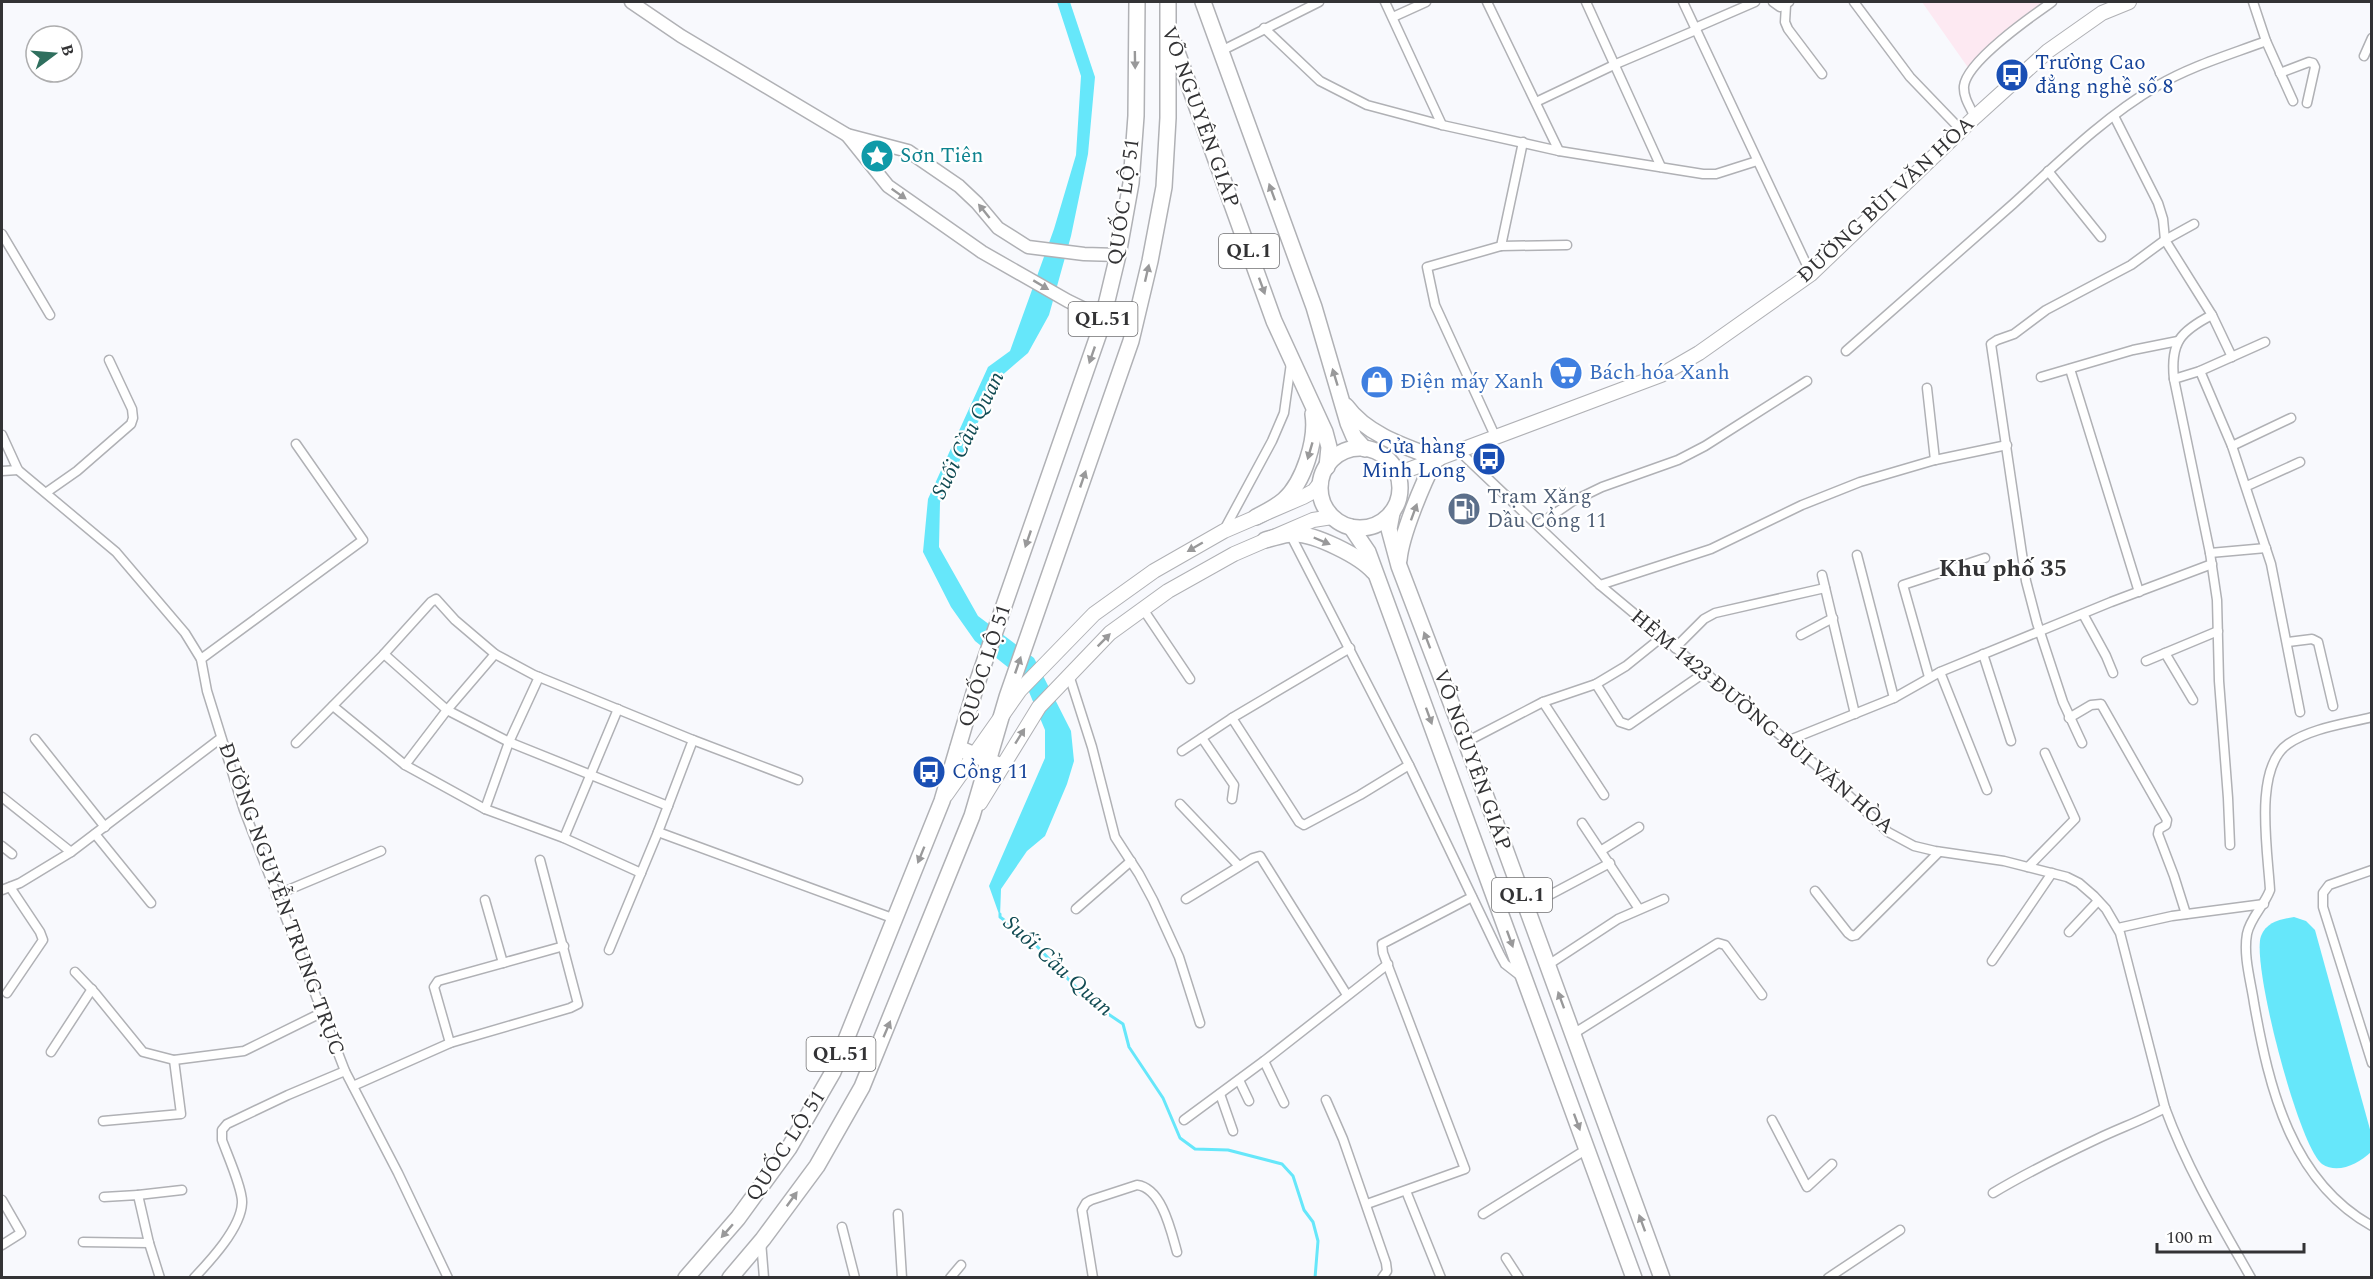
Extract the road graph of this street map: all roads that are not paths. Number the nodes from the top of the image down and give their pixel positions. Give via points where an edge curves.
1 (631, 2) edge
2 (1137, 2) edge
3 (1158, 2) edge
4 (1168, 2) edge
5 (1203, 2) edge
6 (1319, 2) edge
7 (1385, 2) edge
8 (1426, 2) edge
9 (1487, 2) edge
10 (1586, 2) edge
11 (1683, 2) edge
12 (1755, 2) edge
13 (1773, 2) edge
14 (1854, 2) edge
15 (2052, 2) edge
16 (2129, 2) edge
17 (2253, 2) edge
18 (1788, 3) edge
19 (1305, 4) edge
20 (1393, 16) junction
21 (1168, 27) junction
22 (1264, 28) junction
23 (1695, 29) junction
24 (2372, 38) edge
25 (2266, 41) junction
26 (1221, 51) junction
27 (2364, 56) dead end
28 (1616, 64) junction
29 (2280, 73) junction
30 (1822, 74) dead end
31 (2293, 101) dead end
32 (1536, 102) junction
33 (2307, 103) dead end
34 (2114, 116) junction
35 (1975, 117) junction
36 (1442, 125) junction
37 (1961, 130) junction
38 (847, 135) junction
39 (1522, 142) junction
40 (1558, 151) junction
41 (1756, 161) junction
42 (1661, 167) junction
43 (2048, 171) junction
44 (2194, 224) dead end
45 (2, 234) edge
46 (2101, 237) dead end
47 (2165, 240) junction
48 (1568, 245) dead end
49 (1501, 246) junction
50 (1118, 255) junction
51 (1811, 274) junction
52 (50, 315) dead end
53 (2212, 315) junction
54 (1103, 318) junction
55 (2178, 341) junction
56 (2265, 342) dead end
57 (1846, 351) dead end
58 (2232, 357) junction
59 (109, 360) dead end
60 (1292, 360) junction
61 (2070, 369) junction
62 (2200, 371) junction
63 (2041, 377) dead end
64 (2175, 379) junction
65 (1807, 381) dead end
66 (1927, 388) dead end
67 (1307, 394) junction
68 (1343, 401) junction
69 (2291, 418) dead end
70 (2, 435) edge
71 (1496, 438) junction
72 (296, 444) dead end
73 (2007, 445) junction
74 (2232, 446) junction
75 (1365, 449) junction
76 (1459, 452) junction
77 (1436, 459) junction
78 (1935, 460) junction
79 (2300, 462) dead end
80 (1327, 467) junction
81 (18, 470) junction
82 (2, 471) edge
83 (1397, 474) junction
84 (1321, 482) junction
85 (2247, 486) junction
86 (47, 492) junction
87 (1392, 513) junction
88 (1256, 517) junction
89 (1332, 518) junction
90 (1538, 525) junction
91 (1351, 527) junction
92 (1224, 531) junction
93 (1290, 534) junction
94 (1265, 540) junction
95 (2266, 548) junction
96 (2210, 553) junction
97 (1857, 555) dead end
98 (1985, 558) dead end
99 (2212, 564) junction
100 (1399, 566) junction
101 (1822, 575) dead end
102 (1377, 576) junction
103 (1600, 585) junction
104 (1825, 588) junction
105 (2139, 592) junction
106 (1143, 609) junction
107 (2083, 614) junction
108 (1833, 618) junction
109 (2218, 631) junction
110 (2040, 633) junction
111 (1801, 635) dead end
112 (1662, 637) junction
113 (2288, 642) junction
114 (1350, 648) junction
115 (1675, 648) junction
116 (2165, 653) junction
117 (384, 654) junction
118 (495, 654) junction
119 (1983, 654) junction
120 (201, 659) junction
121 (2146, 661) dead end
122 (1940, 672) junction
123 (1704, 673) junction
124 (2113, 673) dead end
125 (539, 677) junction
126 (1929, 677) junction
127 (1066, 678) junction
128 (1190, 679) dead end
129 (1596, 684) junction
130 (1013, 694) junction
131 (1894, 698) junction
132 (2193, 700) dead end
133 (1544, 702) junction
134 (333, 706) junction
135 (2333, 706) dead end
136 (618, 709) junction
137 (447, 710) junction
138 (2300, 712) dead end
139 (1855, 714) junction
140 (2372, 717) edge
141 (1232, 718) junction
142 (2069, 718) junction
143 (221, 738) junction
144 (1202, 738) junction
145 (35, 740) dead end
146 (693, 740) junction
147 (1788, 741) junction
148 (2011, 741) dead end
149 (509, 742) junction
150 (1466, 742) junction
151 (297, 743) dead end
152 (2082, 743) dead end
153 (958, 748) junction
154 (1182, 751) dead end
155 (2046, 753) dead end
156 (988, 760) junction
157 (405, 765) junction
158 (1409, 765) junction
159 (592, 774) junction
160 (798, 780) dead end
161 (1987, 790) dead end
162 (1604, 795) dead end
163 (2, 797) edge
164 (1232, 799) dead end
165 (942, 801) junction
166 (1180, 804) dead end
167 (668, 806) junction
168 (485, 809) junction
169 (1582, 823) dead end
170 (105, 827) junction
171 (1639, 827) dead end
172 (658, 832) junction
173 (95, 834) junction
174 (564, 838) junction
175 (2230, 845) dead end
176 (2, 846) edge
177 (1602, 850) junction
178 (381, 851) dead end
179 (71, 852) junction
180 (1939, 852) junction
181 (12, 854) dead end
182 (540, 860) dead end
183 (1131, 861) junction
184 (1610, 863) junction
185 (1239, 866) junction
186 (2028, 867) junction
187 (2372, 870) edge
188 (641, 873) junction
189 (2052, 873) junction
190 (4, 891) edge
191 (1815, 891) dead end
192 (276, 895) junction
193 (1472, 897) junction
194 (1186, 899) dead end
195 (1664, 899) dead end
196 (485, 900) dead end
197 (2098, 901) junction
198 (151, 903) dead end
199 (1525, 904) junction
200 (2264, 904) junction
201 (1076, 909) dead end
202 (1639, 909) junction
203 (2186, 914) junction
204 (895, 920) junction
205 (2118, 928) junction
206 (2068, 932) dead end
207 (564, 946) junction
208 (609, 950) dead end
209 (1992, 961) dead end
210 (502, 963) junction
211 (1388, 964) junction
212 (1548, 964) junction
213 (75, 972) dead end
214 (1525, 980) junction
215 (92, 989) junction
216 (7, 993) dead end
217 (1347, 995) junction
218 (1762, 995) dead end
219 (323, 1012) junction
220 (1200, 1023) dead end
221 (1573, 1034) junction
222 (450, 1043) junction
223 (51, 1052) dead end
224 (174, 1060) junction
225 (1264, 1061) junction
226 (2372, 1063) edge
227 (345, 1071) junction
228 (1239, 1080) junction
229 (353, 1086) junction
230 (1220, 1094) junction
231 (1326, 1100) dead end
232 (1249, 1101) dead end
233 (1284, 1103) dead end
234 (2165, 1108) junction
235 (1184, 1120) dead end
236 (1772, 1120) dead end
237 (103, 1121) dead end
238 (1233, 1131) dead end
239 (1587, 1149) junction
240 (1832, 1164) dead end
241 (182, 1190) dead end
242 (1406, 1191) junction
243 (1993, 1193) dead end
244 (138, 1195) junction
245 (104, 1197) dead end
246 (2, 1200) edge
247 (1367, 1204) junction
248 (898, 1214) dead end
249 (1483, 1214) dead end
250 (842, 1227) dead end
251 (2372, 1227) edge
252 (1900, 1230) dead end
253 (761, 1241) junction
254 (83, 1242) dead end
255 (149, 1243) junction
256 (2, 1245) edge
257 (1177, 1252) dead end
258 (1506, 1258) dead end
259 (961, 1265) dead end
260 (444, 1277) edge
261 (1633, 1277) edge
262 (160, 1278) edge
263 (194, 1278) edge
264 (686, 1278) edge
265 (730, 1278) edge
266 (764, 1278) edge
267 (855, 1278) edge
268 (902, 1278) edge
269 (950, 1278) edge
270 (1093, 1278) edge
271 (1382, 1278) edge
272 (1441, 1278) edge
273 (1519, 1278) edge
274 (1664, 1278) edge
275 (1828, 1278) edge
276 (2251, 1278) edge

1 - 38 street
2 -> 50 highway, QUỐC LỘ 51 / QL.51 via 1131,183
3 - 21 highway, VÕ NGUYÊN GIÁP / QL.1
4 - 21 highway, QUỐC LỘ 51 / QL.51
5 - 26 highway, VÕ NGUYÊN GIÁP / QL.1
6 - 19 street
7 - 20 street
8 - 20 street
9 - 32 street
10 - 28 street
11 - 23 street
12 - 23 street
13 - 18 street via 1780,7
14 - 37 street via 1910,77
15 - 35 street via 1999,41 1967,76 1964,96
16 - 35 main road, ĐƯỜNG BÙI VĂN HÒA via 2102,13 2048,51
17 - 25 street
18 - 30 street via 1788,29
19 - 22 street
20 - 36 street
21 -> 60 highway, VÕ NGUYÊN GIÁP / QL.1 via 1274,321
130 -> 21 highway, QUỐC LỘ 51 / QL.51 via 1029,633 1131,341 1150,261 1164,187
22 - 26 street
22 - 36 street via 1320,81 1367,105
23 - 28 street
23 - 41 street
24 - 27 street
25 - 29 street
25 - 34 street via 2188,69
68 -> 26 highway, VÕ NGUYÊN GIÁP / QL.1 via 1314,307
28 - 32 street
28 - 42 street
29 - 31 street
29 - 33 street via 2313,63
32 - 40 street
34 - 43 street
34 - 47 street via 2158,203
35 - 37 main road, ĐƯỜNG BÙI VĂN HÒA
36 - 39 street
37 - 51 main road, ĐƯỜNG BÙI VĂN HÒA
50 -> 38 street via 1028,248 998,228 959,186 908,151
38 -> 54 street via 888,186 982,252
39 - 40 street
39 - 49 street
40 - 42 street
41 - 42 street via 1716,174
41 - 51 street
43 - 46 street
43 - 57 street
44 - 47 street
45 - 52 street
47 - 53 street
47 - 73 street via 2131,266 1991,344
48 - 49 street
49 - 71 street via 1426,267 1435,305
50 - 54 highway, QUỐC LỘ 51 / QL.51
51 - 71 main road, ĐƯỜNG BÙI VĂN HÒA via 1661,375
53 - 55 street via 2188,328
53 - 58 street
54 -> 153 highway, QUỐC LỘ 51 / QL.51
55 - 61 street
55 - 64 street
56 - 58 street
58 - 62 street
59 - 86 street via 132,410 131,424
60 - 67 highway, VÕ NGUYÊN GIÁP / QL.1
60 - 92 street via 1284,413 1263,461
61 - 63 street
61 - 105 street
62 - 64 street
62 - 74 street
64 - 96 street
65 - 90 street via 1705,446 1573,501
66 - 78 street
67 - 80 highway, VÕ NGUYÊN GIÁP / QL.1 via 1327,439
67 -> 88 highway via 1315,424 1308,458 1286,498
68 - 75 highway, VÕ NGUYÊN GIÁP / QL.1 via 1354,437
68 - 77 highway via 1366,428
69 - 74 street
70 - 81 street, ĐƯỜNG NGUYỄN TRUNG TRỰC
71 - 76 main road, ĐƯỜNG BÙI VĂN HÒA
72 - 120 street via 363,540
73 - 78 street
73 - 110 street via 2026,580
74 - 85 street
75 - 80 highway via 1343,452
75 - 83 highway via 1381,454
76 - 77 main road, ĐƯỜNG BÙI VĂN HÒA
76 - 90 street, HẺM 1423 ĐƯỜNG BÙI VĂN HÒA
77 - 83 main road, ĐƯỜNG BÙI VĂN HÒA
100 -> 77 highway via 1402,544
78 - 103 street via 1833,492 1711,549
79 - 85 street
80 - 84 highway, QL.1
81 - 82 street
81 - 86 street, ĐƯỜNG NGUYỄN TRUNG TRỰC
83 - 87 highway, QL.1 via 1400,487
84 - 88 main road via 1303,497
84 - 89 highway via 1322,501
85 - 95 street
86 - 120 street, ĐƯỜNG NGUYỄN TRUNG TRỰC via 116,552 185,633
87 - 91 highway via 1370,528
87 - 100 highway, VÕ NGUYÊN GIÁP / QL.1 via 1389,529
88 - 92 main road
89 - 91 highway
89 - 94 main road via 1313,520
90 - 103 street, HẺM 1423 ĐƯỜNG BÙI VĂN HÒA
91 - 102 highway, VÕ NGUYÊN GIÁP / QL.1 via 1368,552
92 -> 130 main road via 1154,571 1094,614
93 - 94 highway
93 -> 102 highway via 1304,534 1354,554
93 - 114 street
94 - 106 main road via 1168,591
95 - 96 street
95 - 113 street
96 - 99 street
97 - 131 street
98 - 126 street via 1903,585
99 - 105 street
99 - 109 street
150 -> 100 highway, VÕ NGUYÊN GIÁP / QL.1
101 - 104 street
102 -> 214 highway, VÕ NGUYÊN GIÁP / QL.1
103 - 112 street, HẺM 1423 ĐƯỜNG BÙI VĂN HÒA
104 - 108 street
104 - 115 street via 1714,613
105 - 107 street
127 -> 106 main road via 1110,633
106 - 128 street
107 - 110 street
107 - 124 street
108 - 111 street
108 - 139 street
109 - 116 street
109 - 175 street
110 - 119 street
110 - 142 street
112 - 115 street, HẺM 1423 ĐƯỜNG BÙI VĂN HÒA
112 - 129 street
113 - 135 street via 2318,642
113 - 138 street
114 - 141 street
114 - 158 street
115 - 123 street, HẺM 1423 ĐƯỜNG BÙI VĂN HÒA
116 - 121 street
116 - 132 street
117 - 118 street via 436,599
117 - 134 street
117 - 137 street
118 - 125 street
118 - 137 street
119 - 122 street
119 - 148 street
120 - 143 street, ĐƯỜNG NGUYỄN TRUNG TRỰC
122 - 126 street
122 - 161 street
123 - 129 street via 1629,725 1620,722
123 - 147 street, HẺM 1423 ĐƯỜNG BÙI VĂN HÒA
125 - 136 street
125 - 149 street
126 - 131 street
156 -> 127 main road
127 - 183 street via 1092,747 1114,834
129 - 133 street
130 - 156 highway, QUỐC LỘ 51 / QL.51 via 1001,717
131 - 139 street
133 - 150 street
133 - 162 street
134 - 151 street
134 - 157 street
136 - 146 street
136 - 159 street
137 - 149 street
137 - 157 street
139 - 147 street
140 - 200 street via 2304,736 2286,745 2271,765 2265,792 2270,890
141 - 144 street
141 - 158 street via 1304,825
142 - 152 street
142 - 203 street via 2091,705 2101,704 2166,820 2158,834
143 - 170 street
143 - 192 street, ĐƯỜNG NGUYỄN TRUNG TRỰC
144 - 154 street
144 - 164 street via 1233,781
145 - 170 street
146 - 160 street
146 - 167 street
147 - 180 street, HẺM 1423 ĐƯỜNG BÙI VĂN HÒA via 1888,832 1914,846
149 - 159 street
149 - 168 street
150 - 199 highway, VÕ NGUYÊN GIÁP / QL.1
153 - 156 highway
153 - 165 highway, QUỐC LỘ 51 / QL.51
155 - 186 street via 2075,822
156 - 165 main road
253 -> 156 highway, QUỐC LỘ 51 / QL.51 via 817,1166 862,1087 972,816
157 - 168 street
158 - 193 street
159 - 167 street
159 - 174 street
163 - 179 street
165 -> 204 highway, QUỐC LỘ 51 / QL.51
166 - 185 street
167 - 172 street
168 - 174 street
169 - 177 street
170 - 173 street
171 - 177 street
172 - 188 street
172 - 204 street
173 - 179 street
173 - 198 street
174 - 188 street
176 - 181 street
177 - 184 street
178 - 192 street
179 - 190 street
180 - 186 street, HẺM 1423 ĐƯỜNG BÙI VĂN HÒA
180 - 191 street via 1856,935 1848,933
182 - 207 street
183 - 201 street
183 - 220 street via 1179,957
184 - 199 street
184 - 202 street
185 - 194 street
185 - 217 street via 1262,858
186 - 189 street, HẺM 1423 ĐƯỜNG BÙI VĂN HÒA
187 - 226 street via 2329,885 2323,893 2323,907
188 - 208 street
189 - 197 street, HẺM 1423 ĐƯỜNG BÙI VĂN HÒA via 2079,883
189 - 209 street
190 - 216 street via 43,940
192 - 219 street, ĐƯỜNG NGUYỄN TRUNG TRỰC
193 - 211 street via 1382,944
193 - 214 street via 1505,964
195 - 202 street
196 - 210 street
197 - 205 street, HẺM 1423 ĐƯỜNG BÙI VĂN HÒA
197 - 206 street
199 - 212 highway, VÕ NGUYÊN GIÁP / QL.1
200 - 203 street
200 - 251 street via 2246,936 2261,1040 2276,1097 2295,1146 2317,1182 2337,1203
202 - 212 street
203 - 205 street
204 -> 264 highway, QUỐC LỘ 51 / QL.51 via 833,1072 795,1138 738,1218
205 - 234 street, HẺM 1423 ĐƯỜNG BÙI VĂN HÒA
207 - 210 street
207 - 222 street via 578,1004
210 - 222 street via 438,981 434,987
211 - 217 street
211 - 242 street via 1465,1164 1461,1172
221 -> 212 highway, VÕ NGUYÊN GIÁP / QL.1
213 - 215 street
214 -> 239 highway, VÕ NGUYÊN GIÁP / QL.1
215 - 223 street
215 - 224 street via 143,1052
217 - 225 street
218 - 221 street via 1722,942
219 - 224 street via 243,1051
219 - 227 street, ĐƯỜNG NGUYỄN TRUNG TRỰC
274 -> 221 highway, VÕ NGUYÊN GIÁP / QL.1
222 - 229 street
224 - 237 street via 181,1114
225 - 228 street
225 - 233 street
227 - 229 street, ĐƯỜNG NGUYỄN TRUNG TRỰC
227 - 263 street via 227,1124 222,1130 242,1204 232,1230
228 - 230 street
228 - 232 street
229 - 260 street, ĐƯỜNG NGUYỄN TRUNG TRỰC via 399,1173
230 - 235 street
230 - 238 street
231 - 247 street
234 - 243 street via 2032,1169
234 - 276 street, HẺM 1423 ĐƯỜNG BÙI VĂN HÒA via 2196,1182
236 - 240 street via 1807,1186
239 - 249 street
239 - 261 highway, VÕ NGUYÊN GIÁP / QL.1
241 - 244 street
242 - 247 street
242 - 272 street
244 - 245 street
244 - 255 street
246 - 256 street via 21,1233
247 - 271 street via 1386,1263 1387,1271
248 - 268 street
250 - 267 street
252 - 275 street
253 - 265 highway, QUỐC LỘ 51 / QL.51
253 - 266 street
254 - 255 street
255 - 262 street
257 - 270 street via 1159,1203 1150,1190 1137,1185 1091,1200 1082,1210
258 - 273 street
259 - 269 street

